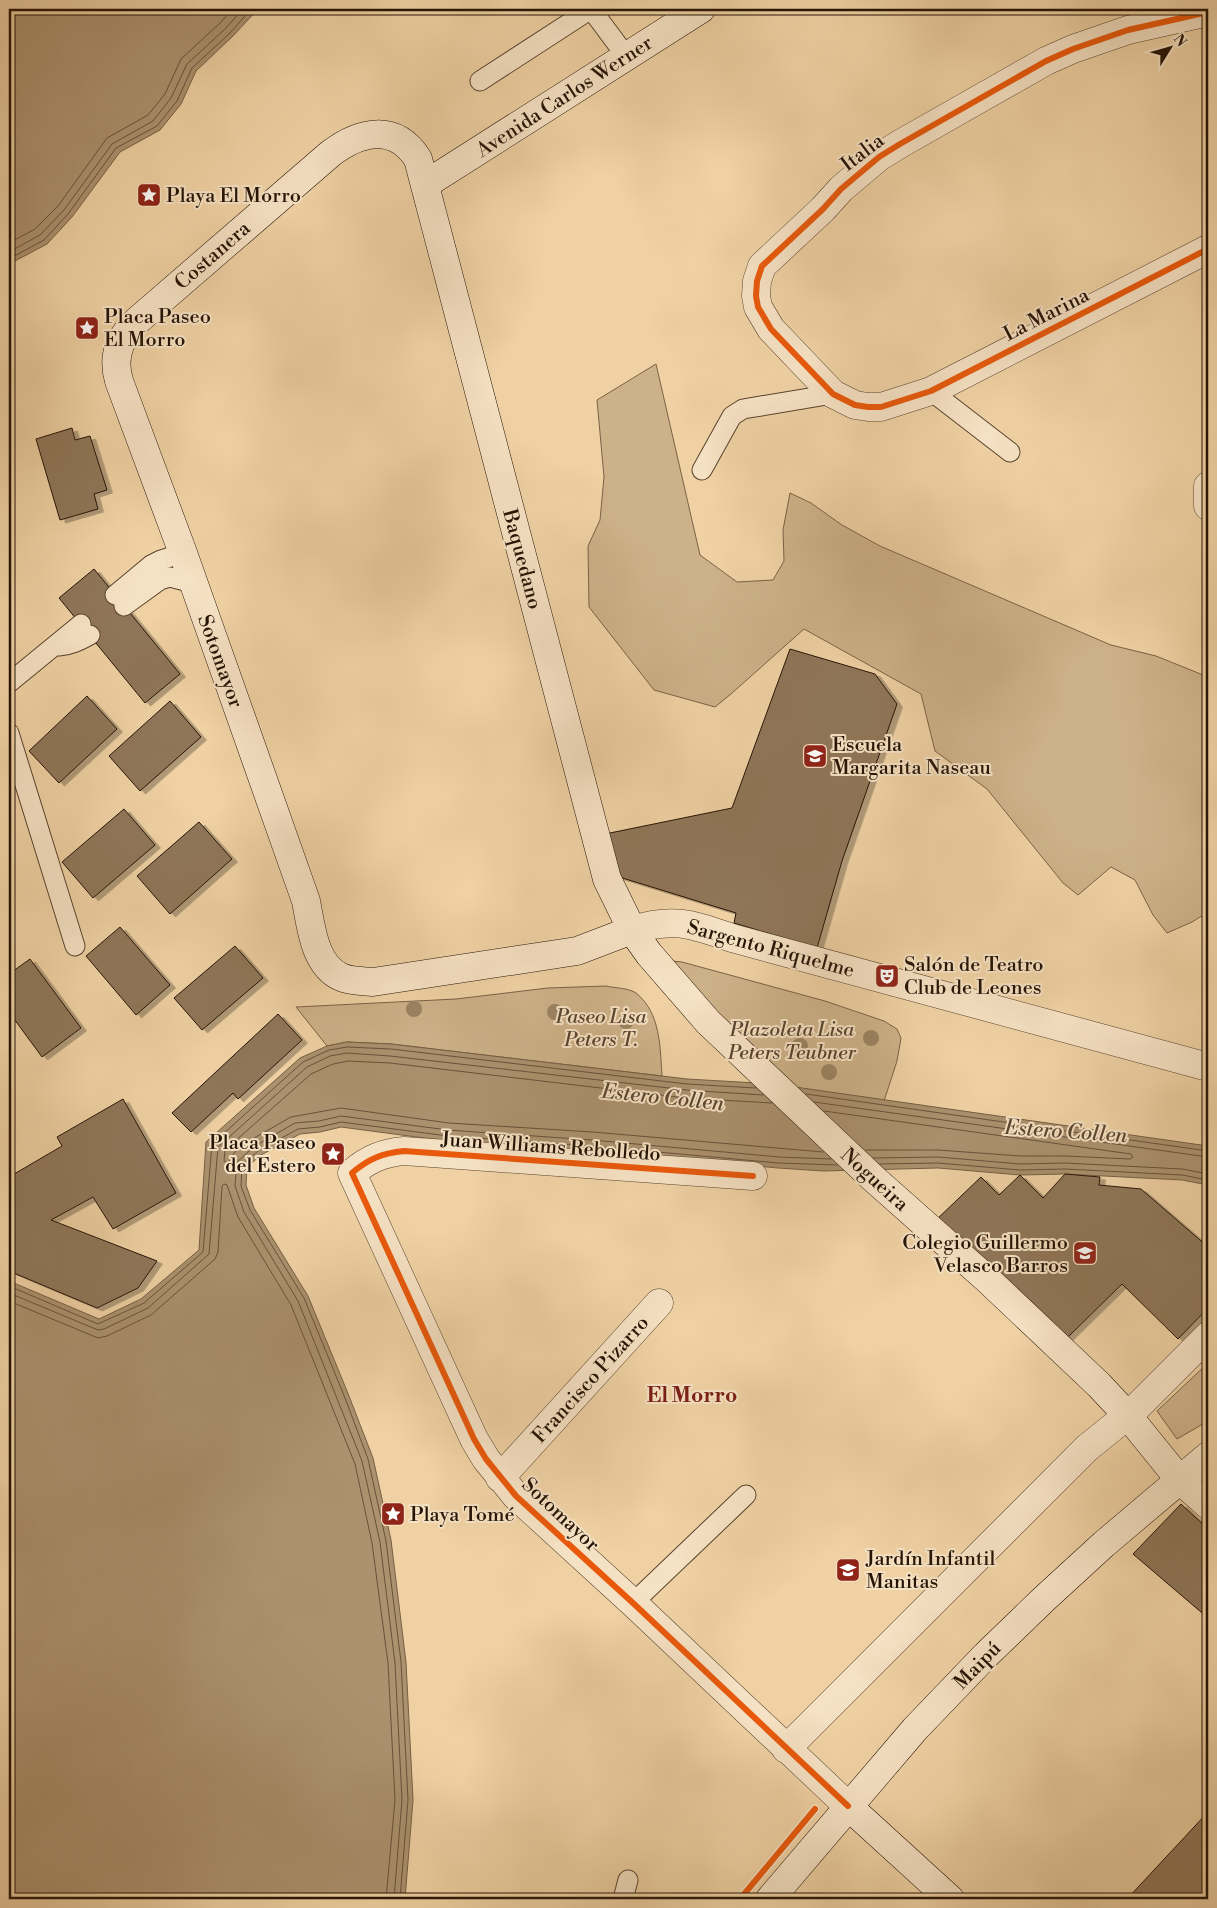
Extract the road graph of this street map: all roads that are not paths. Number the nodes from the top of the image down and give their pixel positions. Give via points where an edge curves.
1 (701, 9) edge
2 (1208, 12) edge
3 (626, 56) junction
4 (480, 81) dead end
5 (426, 184) junction
6 (1208, 249) edge
7 (118, 349) joint
8 (931, 391) junction
9 (833, 394) junction
10 (896, 403) joint
11 (1010, 452) dead end
12 (702, 470) dead end
13 (1208, 486) edge
14 (1208, 506) edge
15 (184, 553) junction
16 (193, 583) junction
17 (85, 629) dead end
18 (9, 683) edge
19 (9, 733) edge
20 (632, 930) junction
21 (75, 946) dead end
22 (332, 970) joint
23 (1208, 1068) edge
24 (352, 1173) joint
25 (753, 1176) dead end
26 (659, 1303) dead end
27 (1208, 1336) edge
28 (1128, 1416) junction
29 (1208, 1456) edge
30 (500, 1478) junction
31 (1179, 1479) junction
32 (746, 1495) dead end
33 (1208, 1506) edge
34 (633, 1603) junction
35 (786, 1749) junction
36 (848, 1806) junction
37 (628, 1880) dead end
38 (623, 1899) edge
39 (770, 1899) edge
40 (950, 1899) edge

1 - 3 main road, Avenida Carlos Werner
2 - 9 main road, Italia via 1128,30 1073,49 900,144 860,172 762,266 756,296 764,319
3 - 4 lane via 591,9
3 - 5 main road, Avenida Carlos Werner
5 - 7 main road, Costanera via 418,159 396,136 363,136 340,146 138,320 122,338
5 - 20 main road, Baquedano via 600,854 607,879
6 - 8 main road, La Marina
7 - 15 main road, Sotomayor via 116,371 119,381
8 - 10 main road, La Marina
8 - 11 lane
9 - 10 main road, Italia via 849,403 868,407
9 - 12 lane via 743,409 732,416
13 - 14 main road
15 - 16 main road, Sotomayor
15 - 16 lane via 151,565 120,600 170,577
16 - 22 main road, Sotomayor via 306,901 316,949
17 - 18 lane via 69,646 53,647
19 - 21 lane
20 - 22 main road, Sargento Riquelme via 578,951 372,982 342,978
20 - 23 main road, Sargento Riquelme via 675,922 695,926
20 - 28 main road, Nogueira via 708,1022 874,1179 995,1286
24 - 25 main road, Juan Williams Rebolledo via 380,1155 404,1151
24 - 30 main road, Sotomayor via 474,1439
26 - 30 main road, Francisco Pizarro
27 - 28 main road
28 - 31 main road, Nogueira
28 - 35 main road via 1087,1448
29 - 31 main road, Maipú
30 - 34 main road, Sotomayor
31 - 33 main road, Nogueira
31 - 36 main road, Maipú via 986,1655
32 - 34 lane
34 - 35 main road, Sotomayor
35 - 36 main road, Sotomayor
36 - 39 main road, Maipú
36 - 40 main road, Sotomayor
37 - 38 lane

